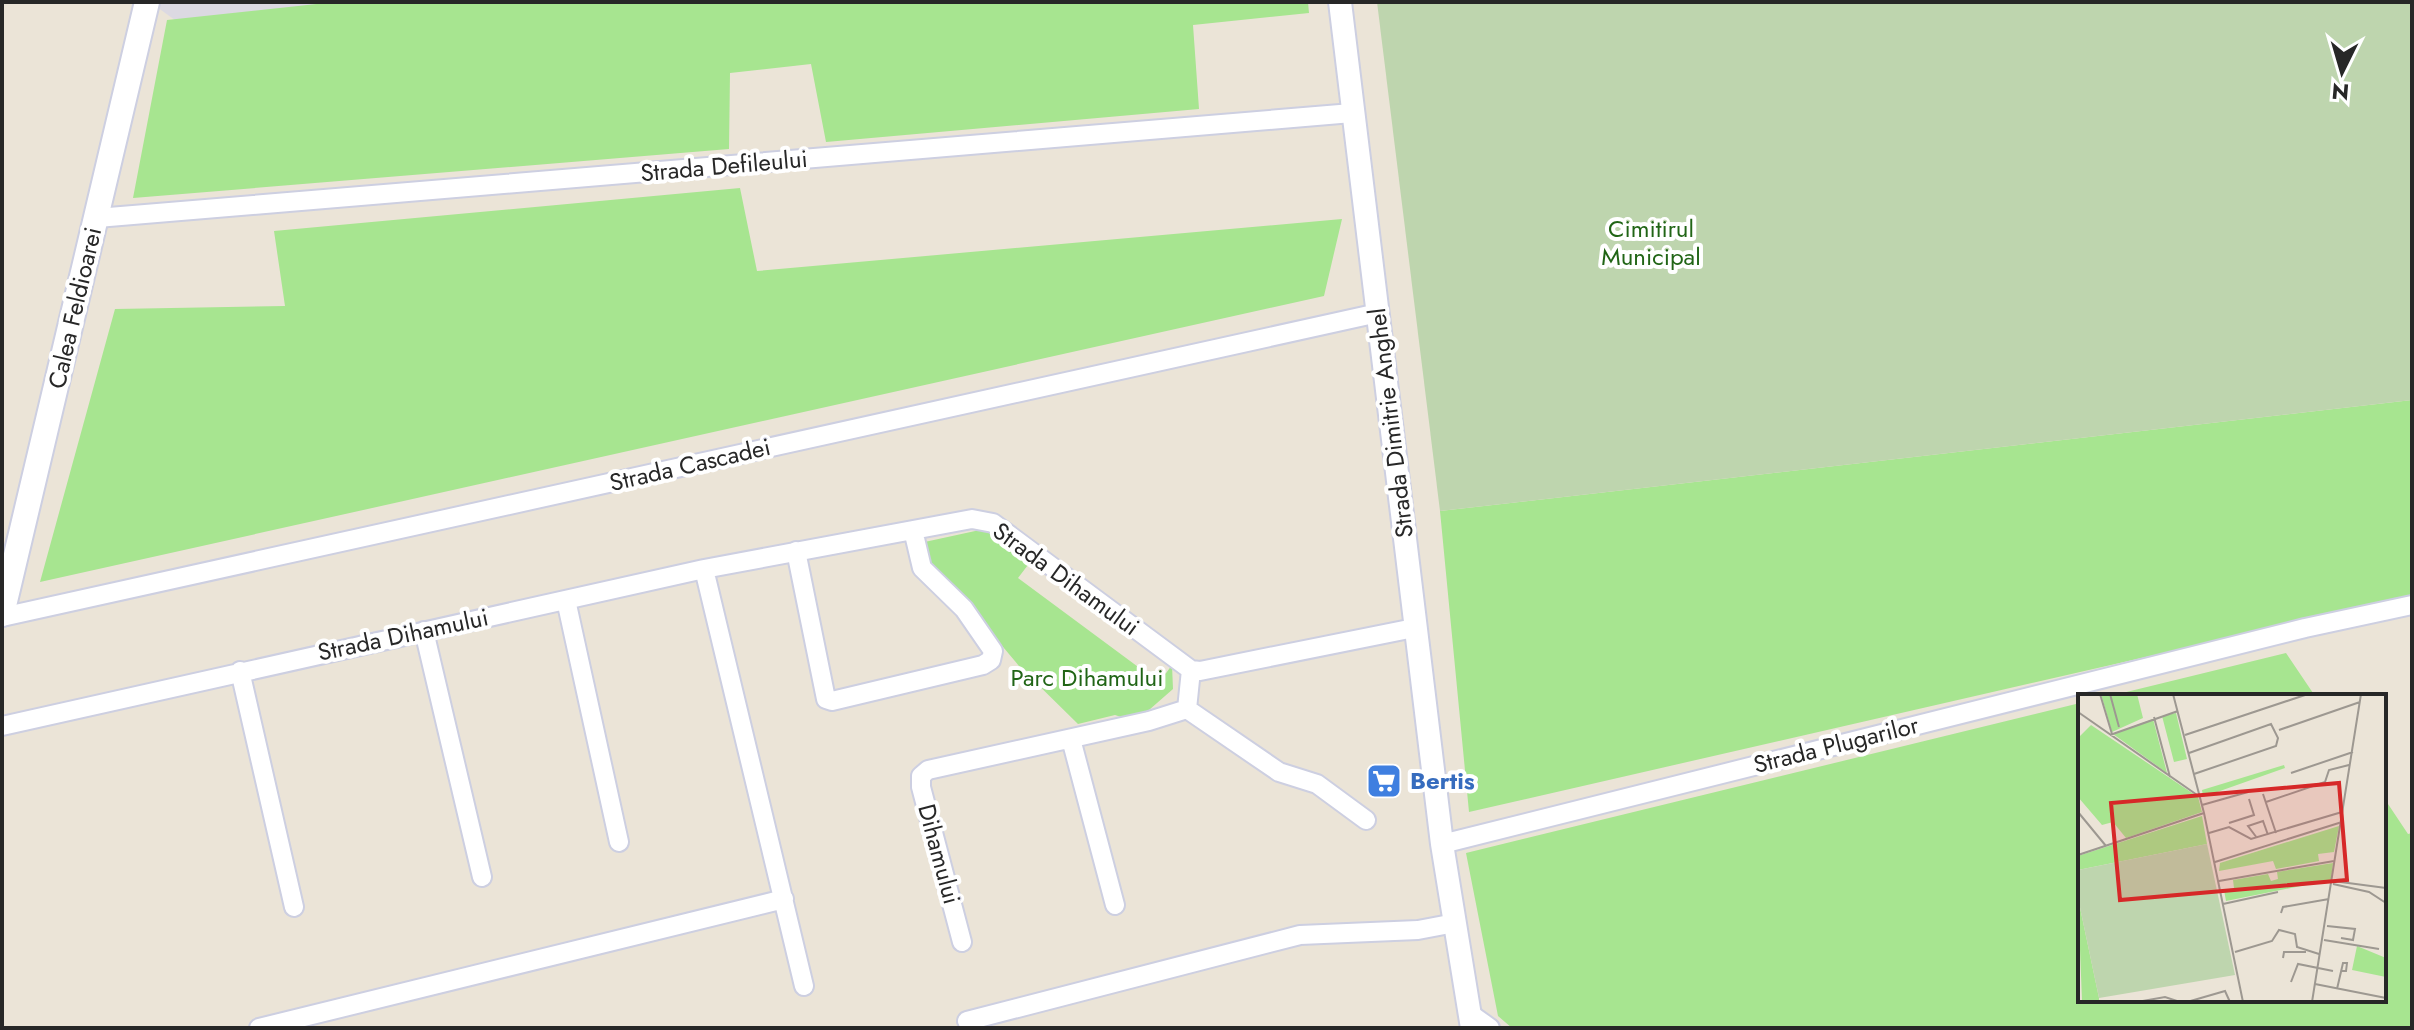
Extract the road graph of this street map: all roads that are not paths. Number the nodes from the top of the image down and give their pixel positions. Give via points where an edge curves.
1 (147, 2) edge
2 (1340, 2) edge
3 (1352, 113) junction
4 (97, 218) junction
5 (1378, 313) junction
6 (913, 530) junction
7 (796, 551) junction
8 (704, 569) junction
9 (566, 600) junction
10 (2412, 605) edge
11 (2, 616) edge
12 (1414, 628) junction
13 (424, 631) junction
14 (1191, 670) junction
15 (240, 671) junction
16 (1187, 709) junction
17 (2, 726) edge
18 (1071, 739) junction
19 (1366, 820) dead end
20 (619, 842) dead end
21 (1442, 844) junction
22 (482, 877) dead end
23 (784, 899) junction
24 (1115, 905) dead end
25 (294, 907) dead end
26 (1455, 923) junction
27 (962, 942) dead end
28 (804, 986) dead end
29 (967, 1021) dead end
30 (1471, 1021) edge
31 (259, 1028) edge
32 (1490, 1028) edge

1 - 4 main road, Calea Feldioarei
2 - 3 street, Strada Dimitrie Anghel
3 - 4 street, Strada Defileului
3 - 5 street, Strada Dimitrie Anghel
4 - 11 main road, Calea Feldioarei
5 - 11 street, Strada Cascadei
5 - 12 street, Strada Dimitrie Anghel
6 - 7 street, Strada Dihamului
6 - 7 street via 922,568 964,609 993,651 991,660 832,701 826,699
6 - 14 street, Strada Dihamului via 972,519 993,523
7 - 8 street, Strada Dihamului
8 - 9 street, Strada Dihamului
8 - 23 street
9 - 13 street, Strada Dihamului
9 - 20 street
10 - 21 street, Strada Plugarilor
12 - 14 street
12 - 21 street, Strada Dimitrie Anghel
13 - 15 street, Strada Dihamului
13 - 22 street
14 - 16 street
15 - 17 street, Strada Dihamului
15 - 25 street
16 - 18 street, Dihamului
16 - 19 street via 1279,772 1317,784
18 - 24 street
18 - 27 street, Dihamului via 928,770 921,776
21 - 26 street
23 - 28 street
23 - 31 street
26 - 29 street via 1418,930 1300,935
26 - 30 street
30 - 32 street

